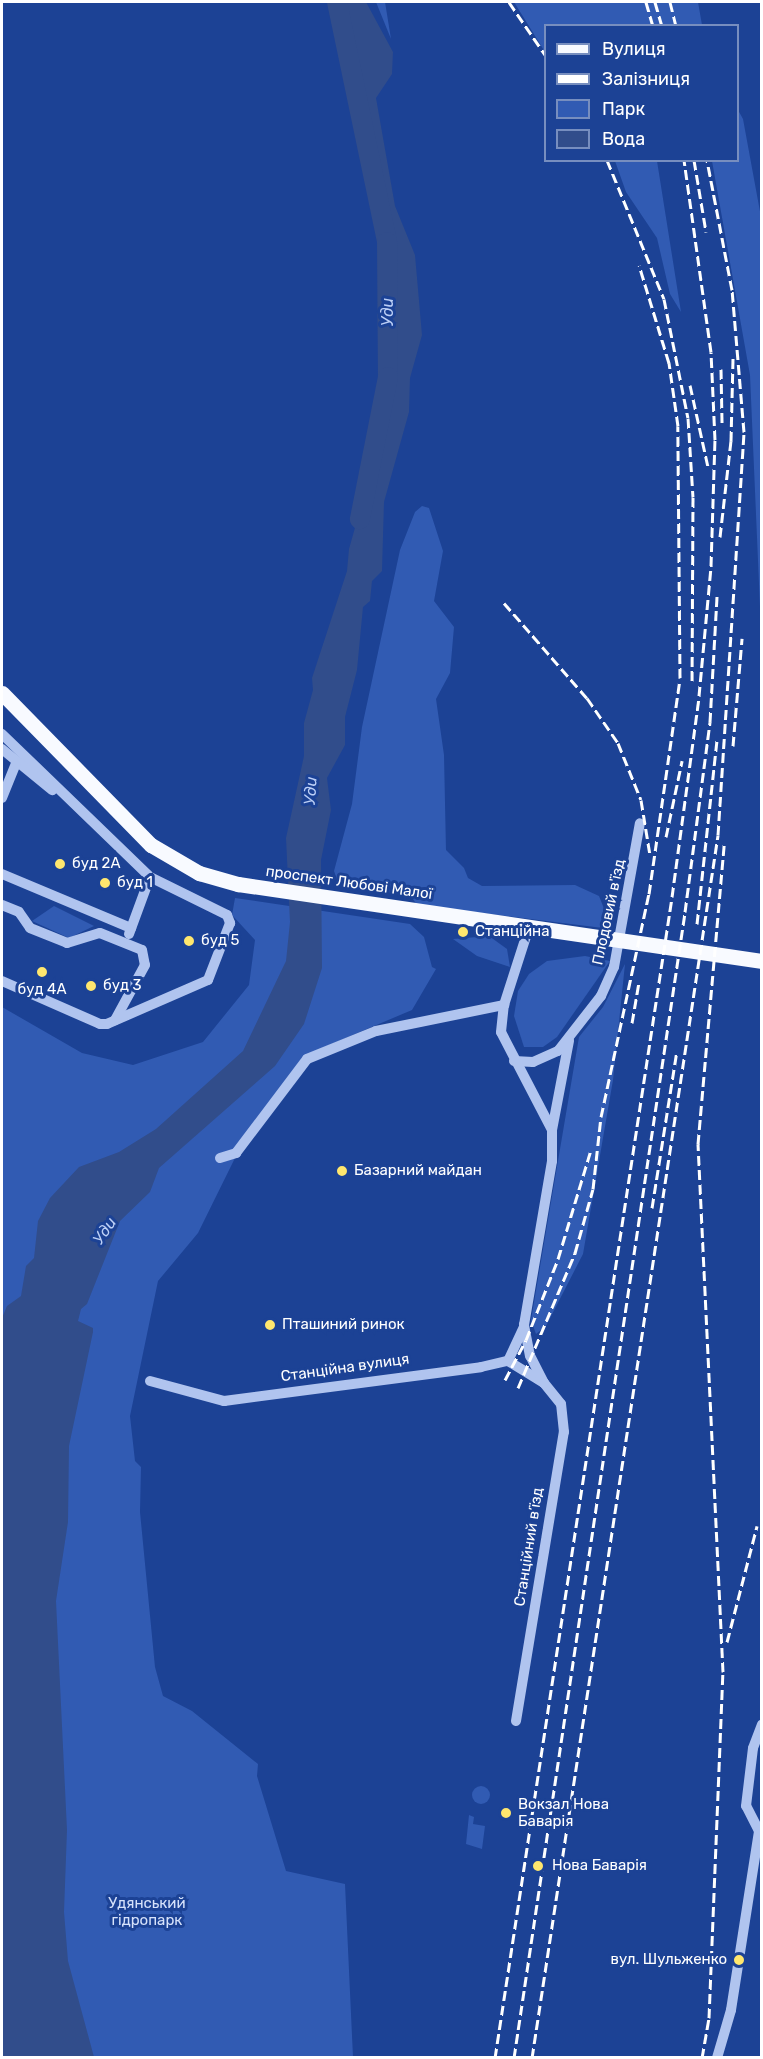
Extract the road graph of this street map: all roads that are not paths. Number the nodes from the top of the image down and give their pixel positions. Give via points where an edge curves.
1 (2, 693) edge
2 (2, 734) edge
3 (2, 749) edge
4 (16, 764) junction
5 (2, 798) edge
6 (68, 800) junction
7 (640, 823) dead end
8 (2, 874) edge
9 (150, 877) junction
10 (2, 904) edge
11 (529, 927) junction
12 (131, 928) junction
13 (125, 943) junction
14 (762, 961) edge
15 (2, 981) edge
16 (504, 1005) junction
17 (115, 1020) junction
18 (569, 1041) junction
19 (514, 1061) junction
20 (552, 1130) junction
21 (220, 1158) dead end
22 (524, 1325) junction
23 (508, 1361) junction
24 (150, 1381) dead end
25 (544, 1383) junction
26 (516, 1721) dead end
27 (762, 1725) edge
28 (760, 1832) edge
29 (717, 2058) edge

1 - 11 main road, проспект Любові Малої via 151,845 199,873 238,884
2 - 6 street
3 - 4 street
4 - 5 street
4 - 6 street
6 - 9 street
7 - 18 street, Плодовий в'їзд via 614,967 601,996
8 - 12 street
9 - 12 street
9 - 17 street via 227,915 230,931 208,980
10 - 13 street via 19,912 30,928 67,943 100,933
11 - 14 main road, проспект Любові Малої
11 - 16 street
12 - 13 street
13 - 17 street via 142,950 145,965
15 - 17 street via 100,1024
16 - 19 street via 501,1032
16 - 21 street via 376,1030 307,1059 236,1153
18 - 19 street, Плодовий в'їзд via 549,1058
18 - 20 street
19 - 20 street
20 - 22 street via 552,1161
22 - 23 street
22 - 25 street via 530,1356
23 - 24 street, Станційна вулиця via 224,1401
23 - 25 street
25 - 26 street, Станційний в’їзд via 561,1404 564,1432
27 - 28 street via 753,1748 746,1806
28 - 29 street via 731,2010

